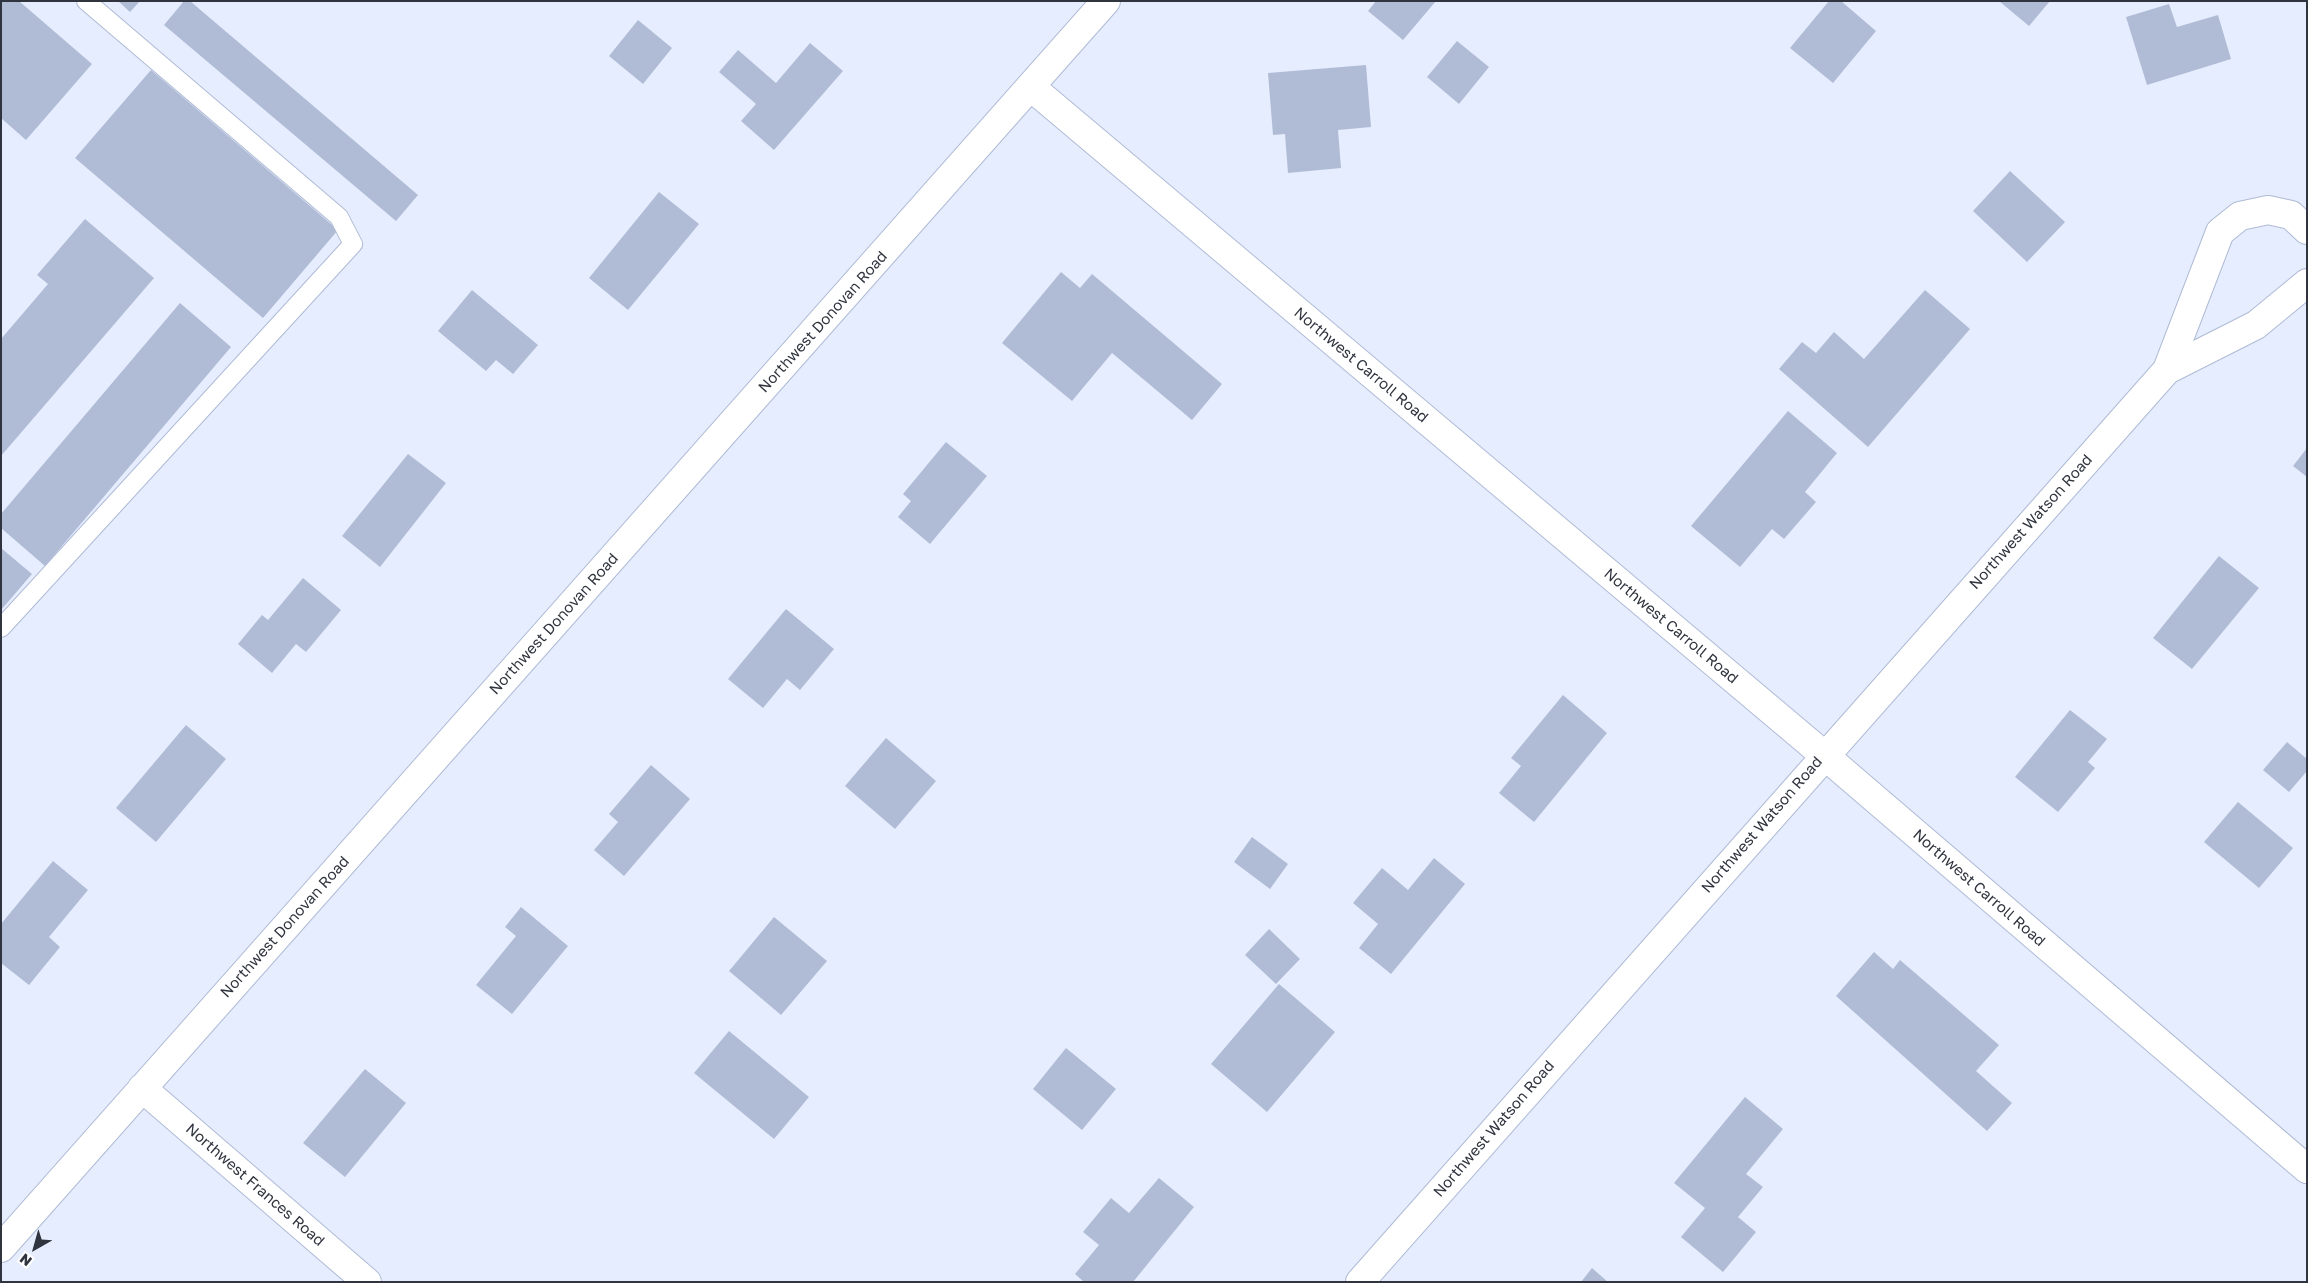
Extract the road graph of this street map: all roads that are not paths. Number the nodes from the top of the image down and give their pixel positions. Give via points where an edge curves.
1 (86, 1) edge
2 (1106, 1) edge
3 (1031, 87) junction
4 (2307, 230) edge
5 (2307, 283) edge
6 (2167, 370) junction
7 (1, 628) edge
8 (1824, 755) junction
9 (142, 1088) junction
10 (2307, 1169) edge
11 (1, 1248) edge
12 (367, 1282) edge
13 (1360, 1282) edge

1 - 7 lane via 339,217 353,244
2 - 3 street, Northwest Donovan Road
3 - 8 street, Northwest Carroll Road
3 - 9 street, Northwest Donovan Road
4 - 6 street, Northwest Watson Road via 2291,215 2268,210 2240,216 2220,232
5 - 6 street, Northwest Watson Road via 2256,325
6 - 8 street, Northwest Watson Road
8 - 10 street, Northwest Carroll Road
8 - 13 street, Northwest Watson Road
9 - 11 street, Northwest Donovan Road
9 - 12 street, Northwest Frances Road

